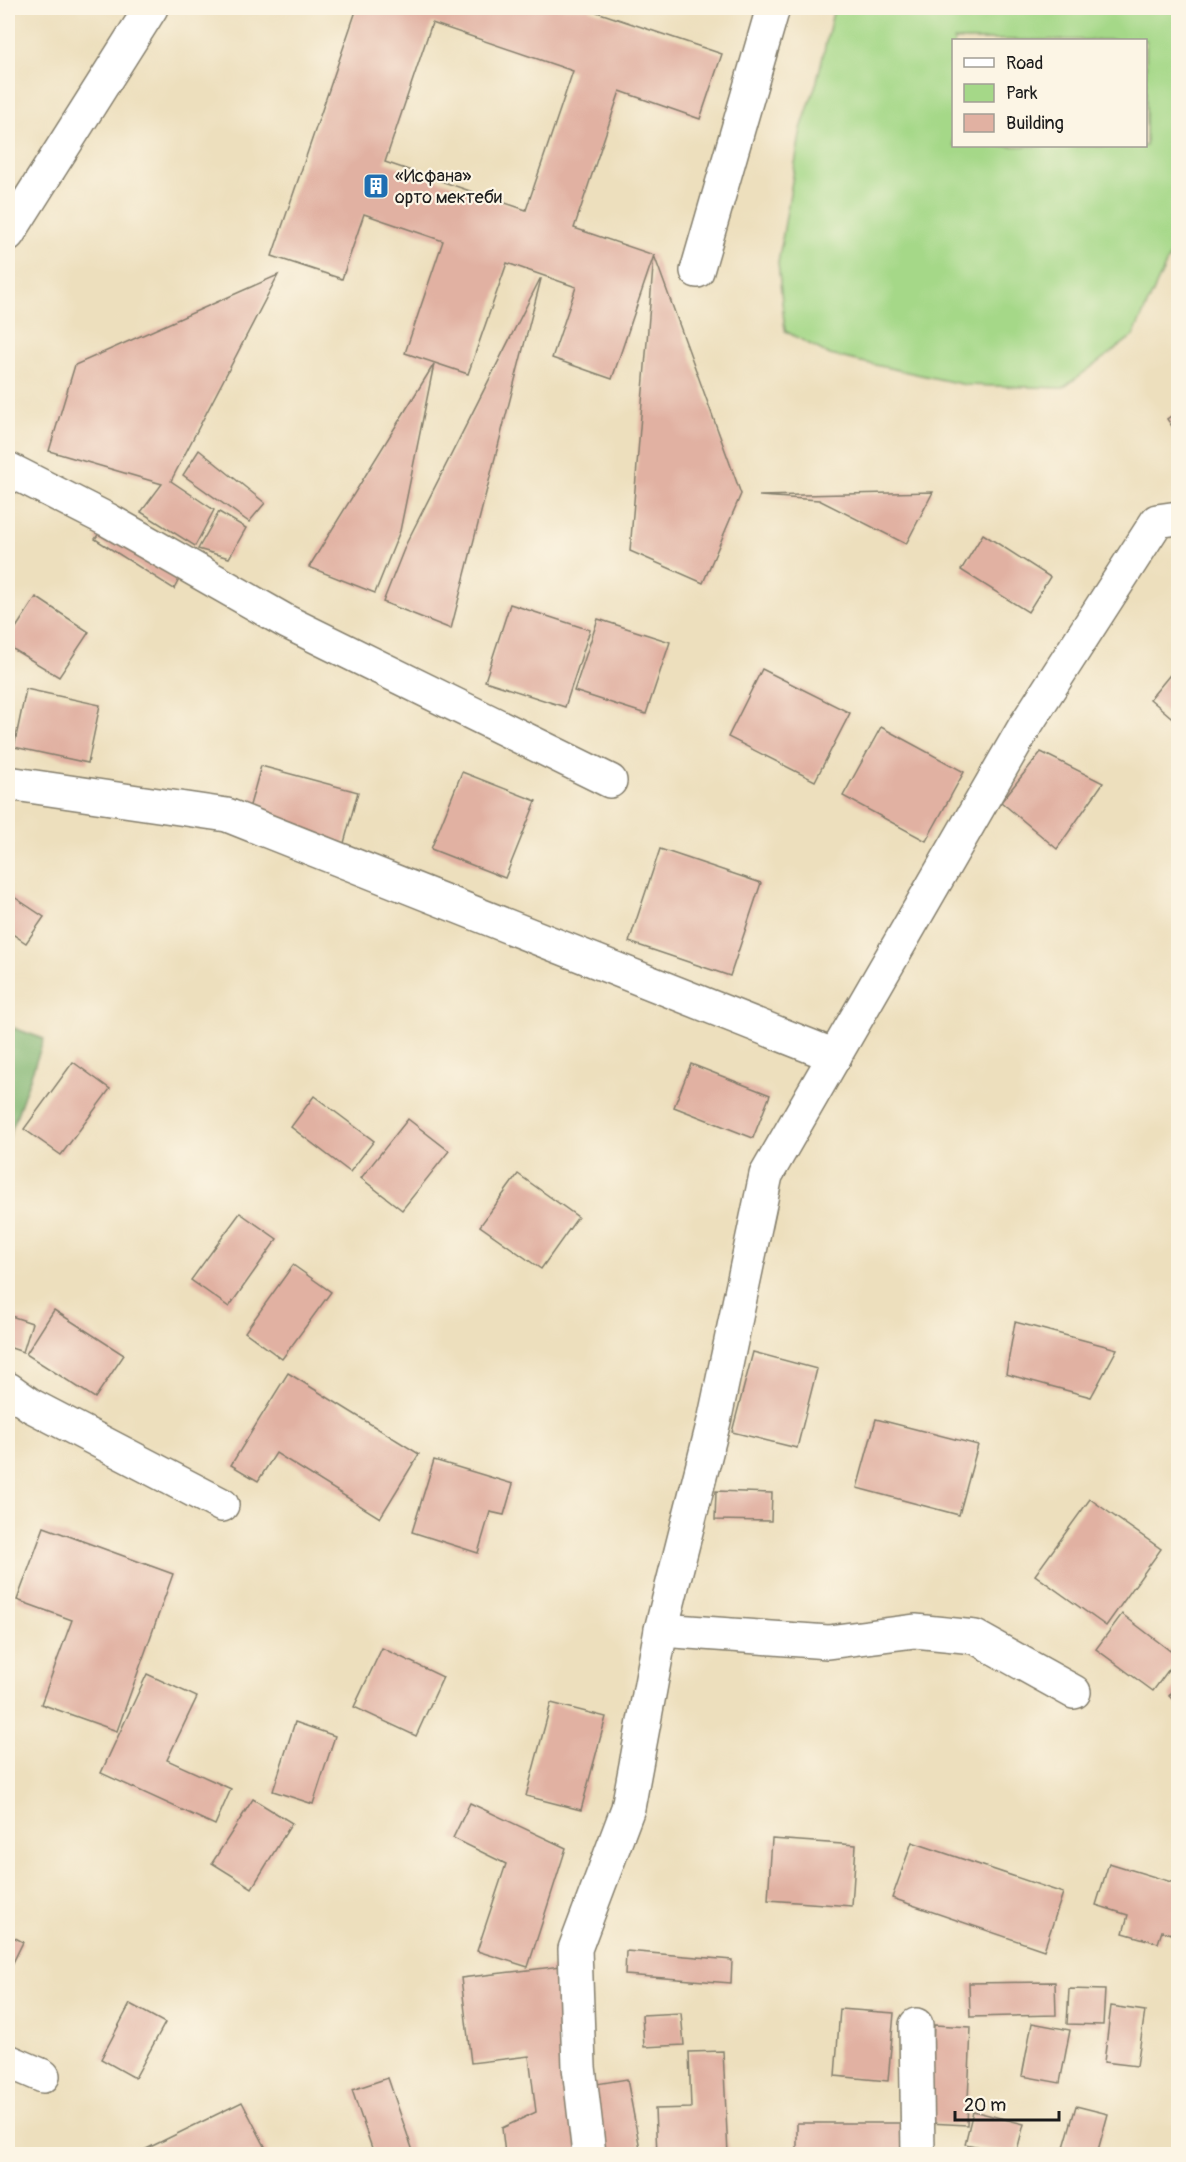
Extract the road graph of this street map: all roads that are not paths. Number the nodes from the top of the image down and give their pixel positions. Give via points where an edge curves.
1 (151, 8) edge
2 (773, 8) edge
3 (8, 234) edge
4 (697, 271) dead end
5 (8, 469) edge
6 (1179, 518) edge
7 (609, 781) dead end
8 (8, 783) edge
9 (835, 1056) junction
10 (8, 1389) edge
11 (222, 1505) dead end
12 (661, 1630) junction
13 (1074, 1692) dead end
14 (915, 2025) dead end
15 (8, 2061) edge
16 (43, 2076) dead end
17 (589, 2154) edge
18 (918, 2154) edge

1 - 3 street
2 - 4 street
5 - 7 street via 108,520 287,621
6 - 9 street via 1157,521 1031,717
8 - 9 street via 227,814
9 - 12 street via 766,1175 715,1417
10 - 11 street via 32,1406
12 - 13 street via 828,1642 915,1631 975,1637
12 - 17 street via 628,1808 575,1949 579,2067
14 - 18 street
15 - 16 street

